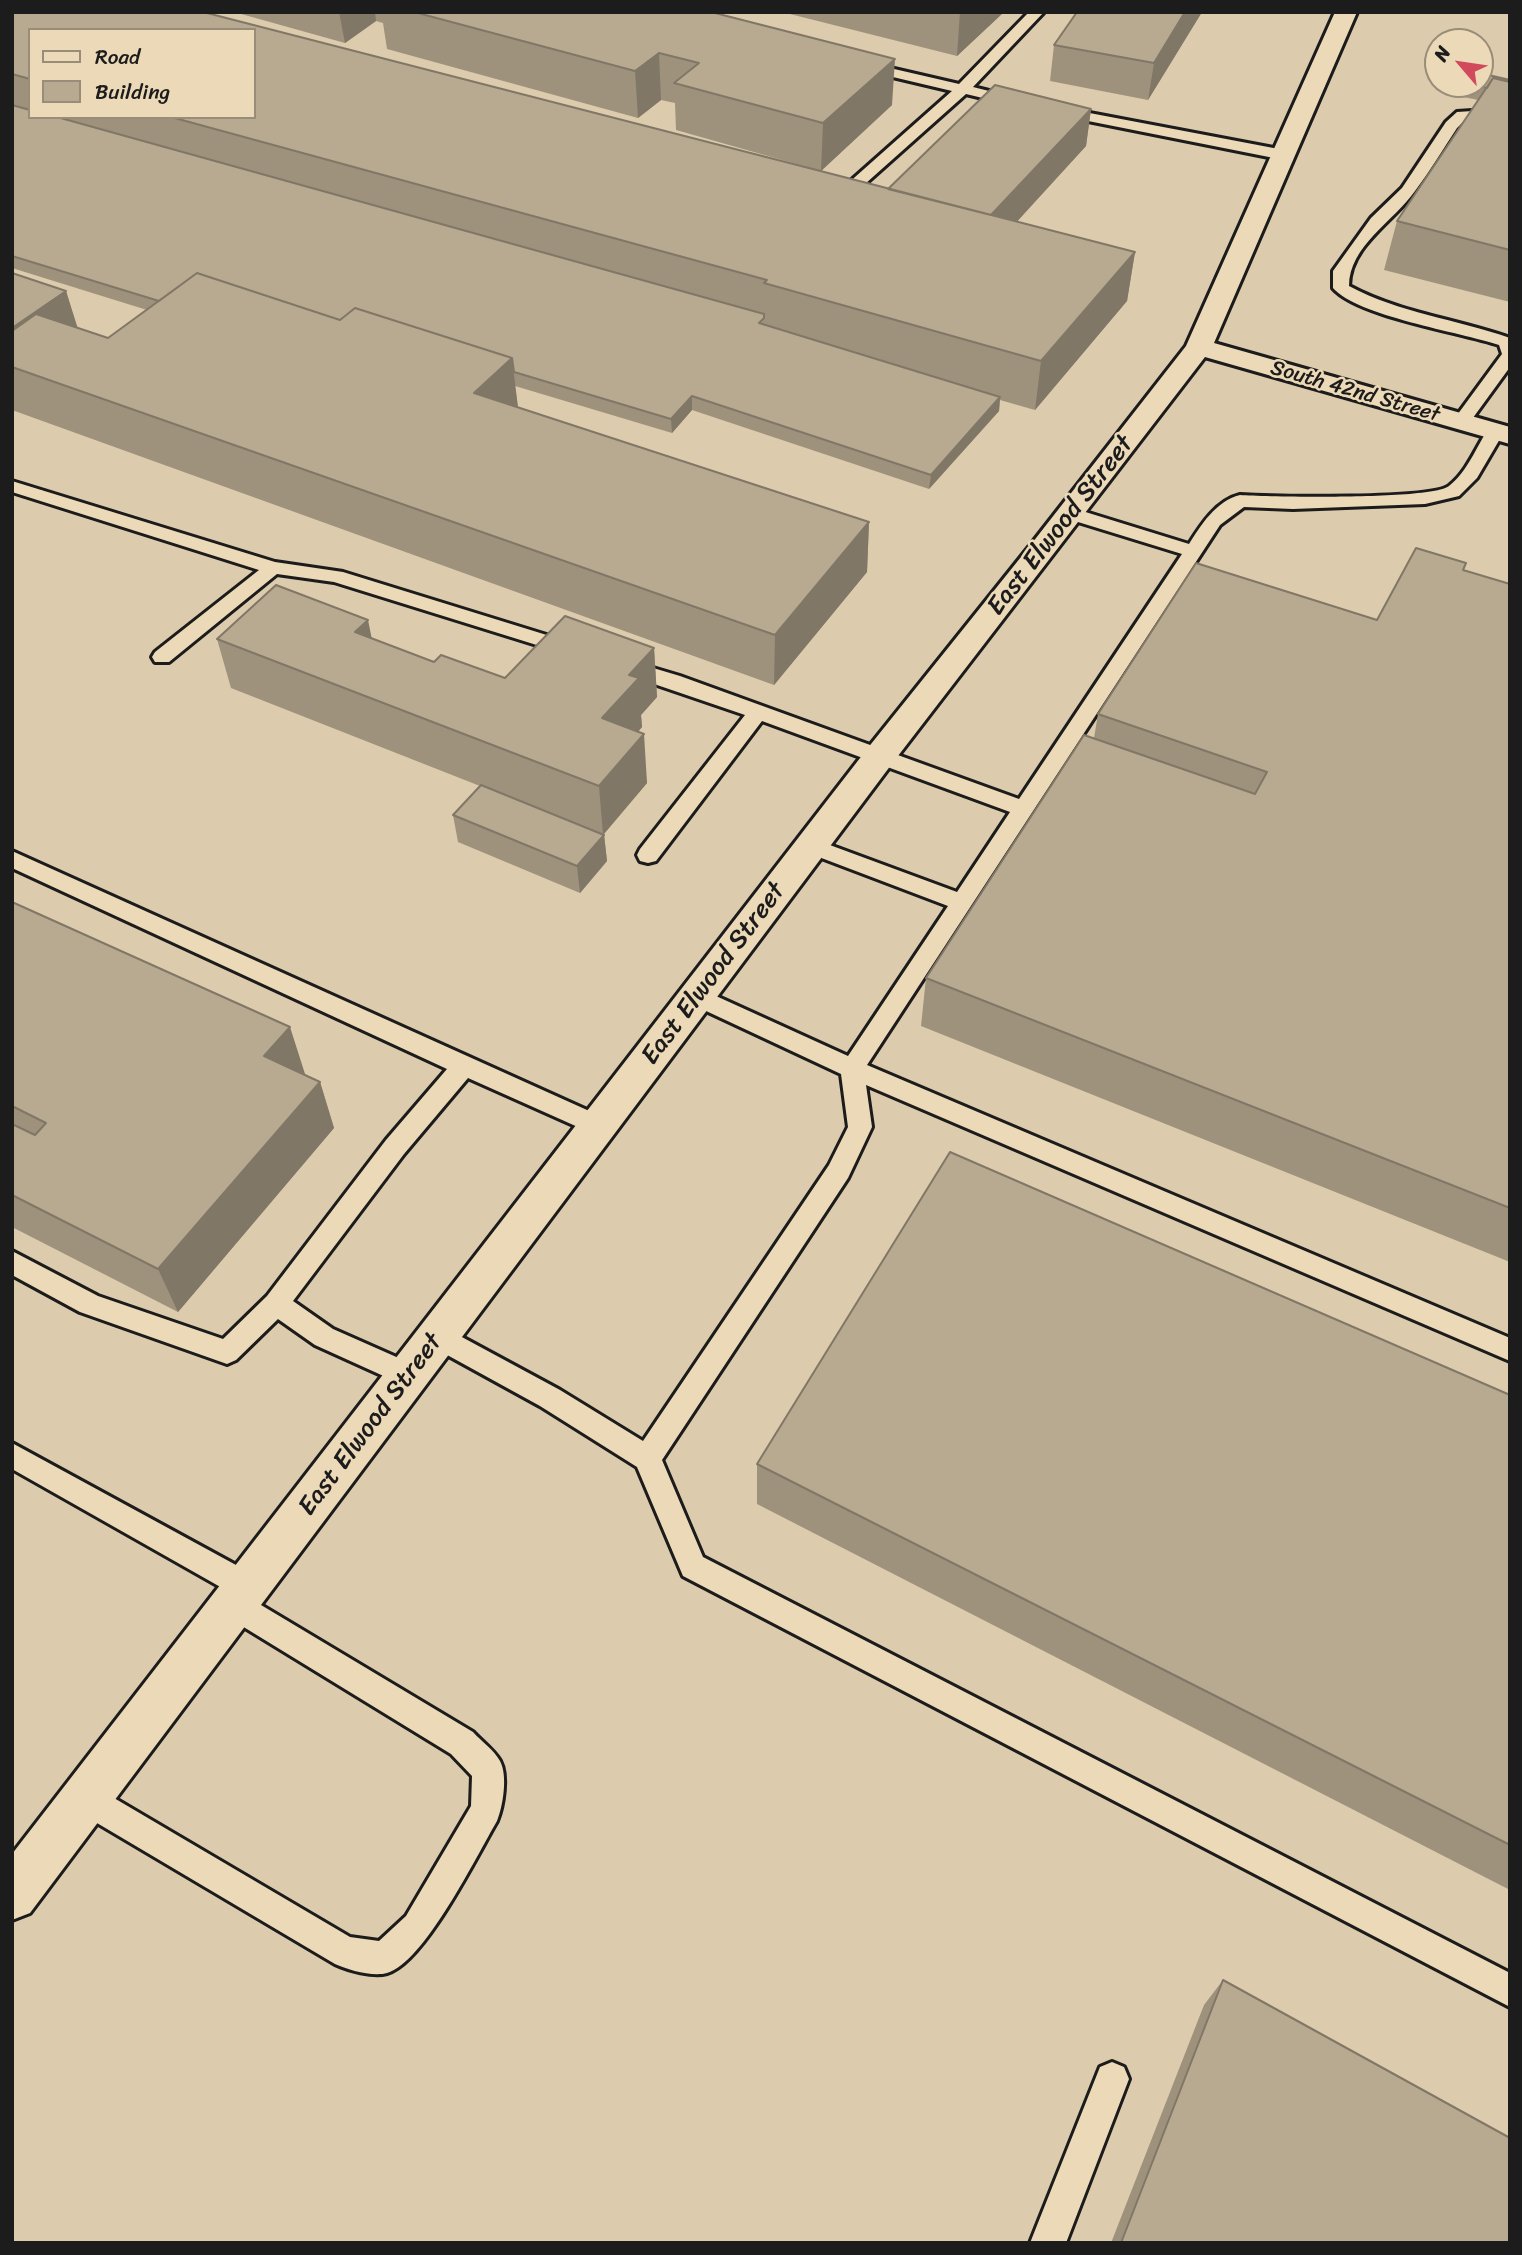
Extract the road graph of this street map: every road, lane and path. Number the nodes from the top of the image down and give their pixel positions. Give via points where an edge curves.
1 (1037, 12) edge
2 (1346, 12) edge
3 (854, 63) edge
4 (962, 90) junction
5 (1510, 119) edge
6 (1284, 155) junction
7 (817, 202) edge
8 (1199, 347) junction
9 (1509, 348) edge
10 (1461, 422) junction
11 (1502, 434) edge
12 (12, 486) edge
13 (1072, 514) junction
14 (1193, 551) junction
15 (273, 568) junction
16 (162, 657) dead end
17 (758, 712) junction
18 (879, 757) junction
19 (1023, 809) junction
20 (811, 846) junction
21 (648, 855) dead end
22 (12, 859) edge
23 (961, 902) junction
24 (697, 997) junction
25 (464, 1066) junction
26 (852, 1069) junction
27 (598, 1126) junction
28 (12, 1262) edge
29 (276, 1304) junction
30 (438, 1337) junction
31 (1510, 1350) edge
32 (409, 1375) junction
33 (12, 1455) edge
34 (647, 1458) junction
35 (241, 1596) junction
36 (86, 1799) junction
37 (12, 1895) edge
38 (1510, 1992) edge
39 (1112, 2079) dead end
40 (1048, 2243) edge

1 - 4 lane
2 - 6 street, East Elwood Street
3 - 4 lane
4 - 6 lane
4 - 7 lane via 842,197
5 - 9 lane via 1462,115 1408,191 1377,221 1341,271 1341,288 1361,301 1482,333
6 - 8 street, East Elwood Street
8 - 10 street, South 42nd Street
8 - 13 street, East Elwood Street
9 - 10 lane
10 - 11 street, South 42nd Street
11 - 14 lane via 1453,492 1426,498 1240,501 1213,520
12 - 15 lane
13 - 14 lane
13 - 18 street, East Elwood Street
14 - 19 lane
15 - 16 lane
15 - 17 lane via 336,576
17 - 18 lane
17 - 21 lane
18 - 19 lane
18 - 20 street, East Elwood Street
19 - 23 lane
20 - 23 lane
20 - 24 street, East Elwood Street
22 - 25 lane
23 - 26 lane
24 - 26 lane
24 - 27 street, East Elwood Street
25 - 27 lane
25 - 29 lane via 395,1147
26 - 31 lane
26 - 34 lane via 860,1127 839,1171
27 - 30 street, East Elwood Street
28 - 29 lane via 89,1304 227,1352
29 - 32 lane via 324,1337
30 - 32 street, East Elwood Street
30 - 34 lane via 551,1398
32 - 35 street, East Elwood Street
33 - 35 lane
34 - 38 lane via 693,1566
35 - 36 street, East Elwood Street
35 - 36 lane via 462,1743 488,1770 486,1810 417,1927 385,1958 346,1952
36 - 37 street, East Elwood Street
39 - 40 lane

